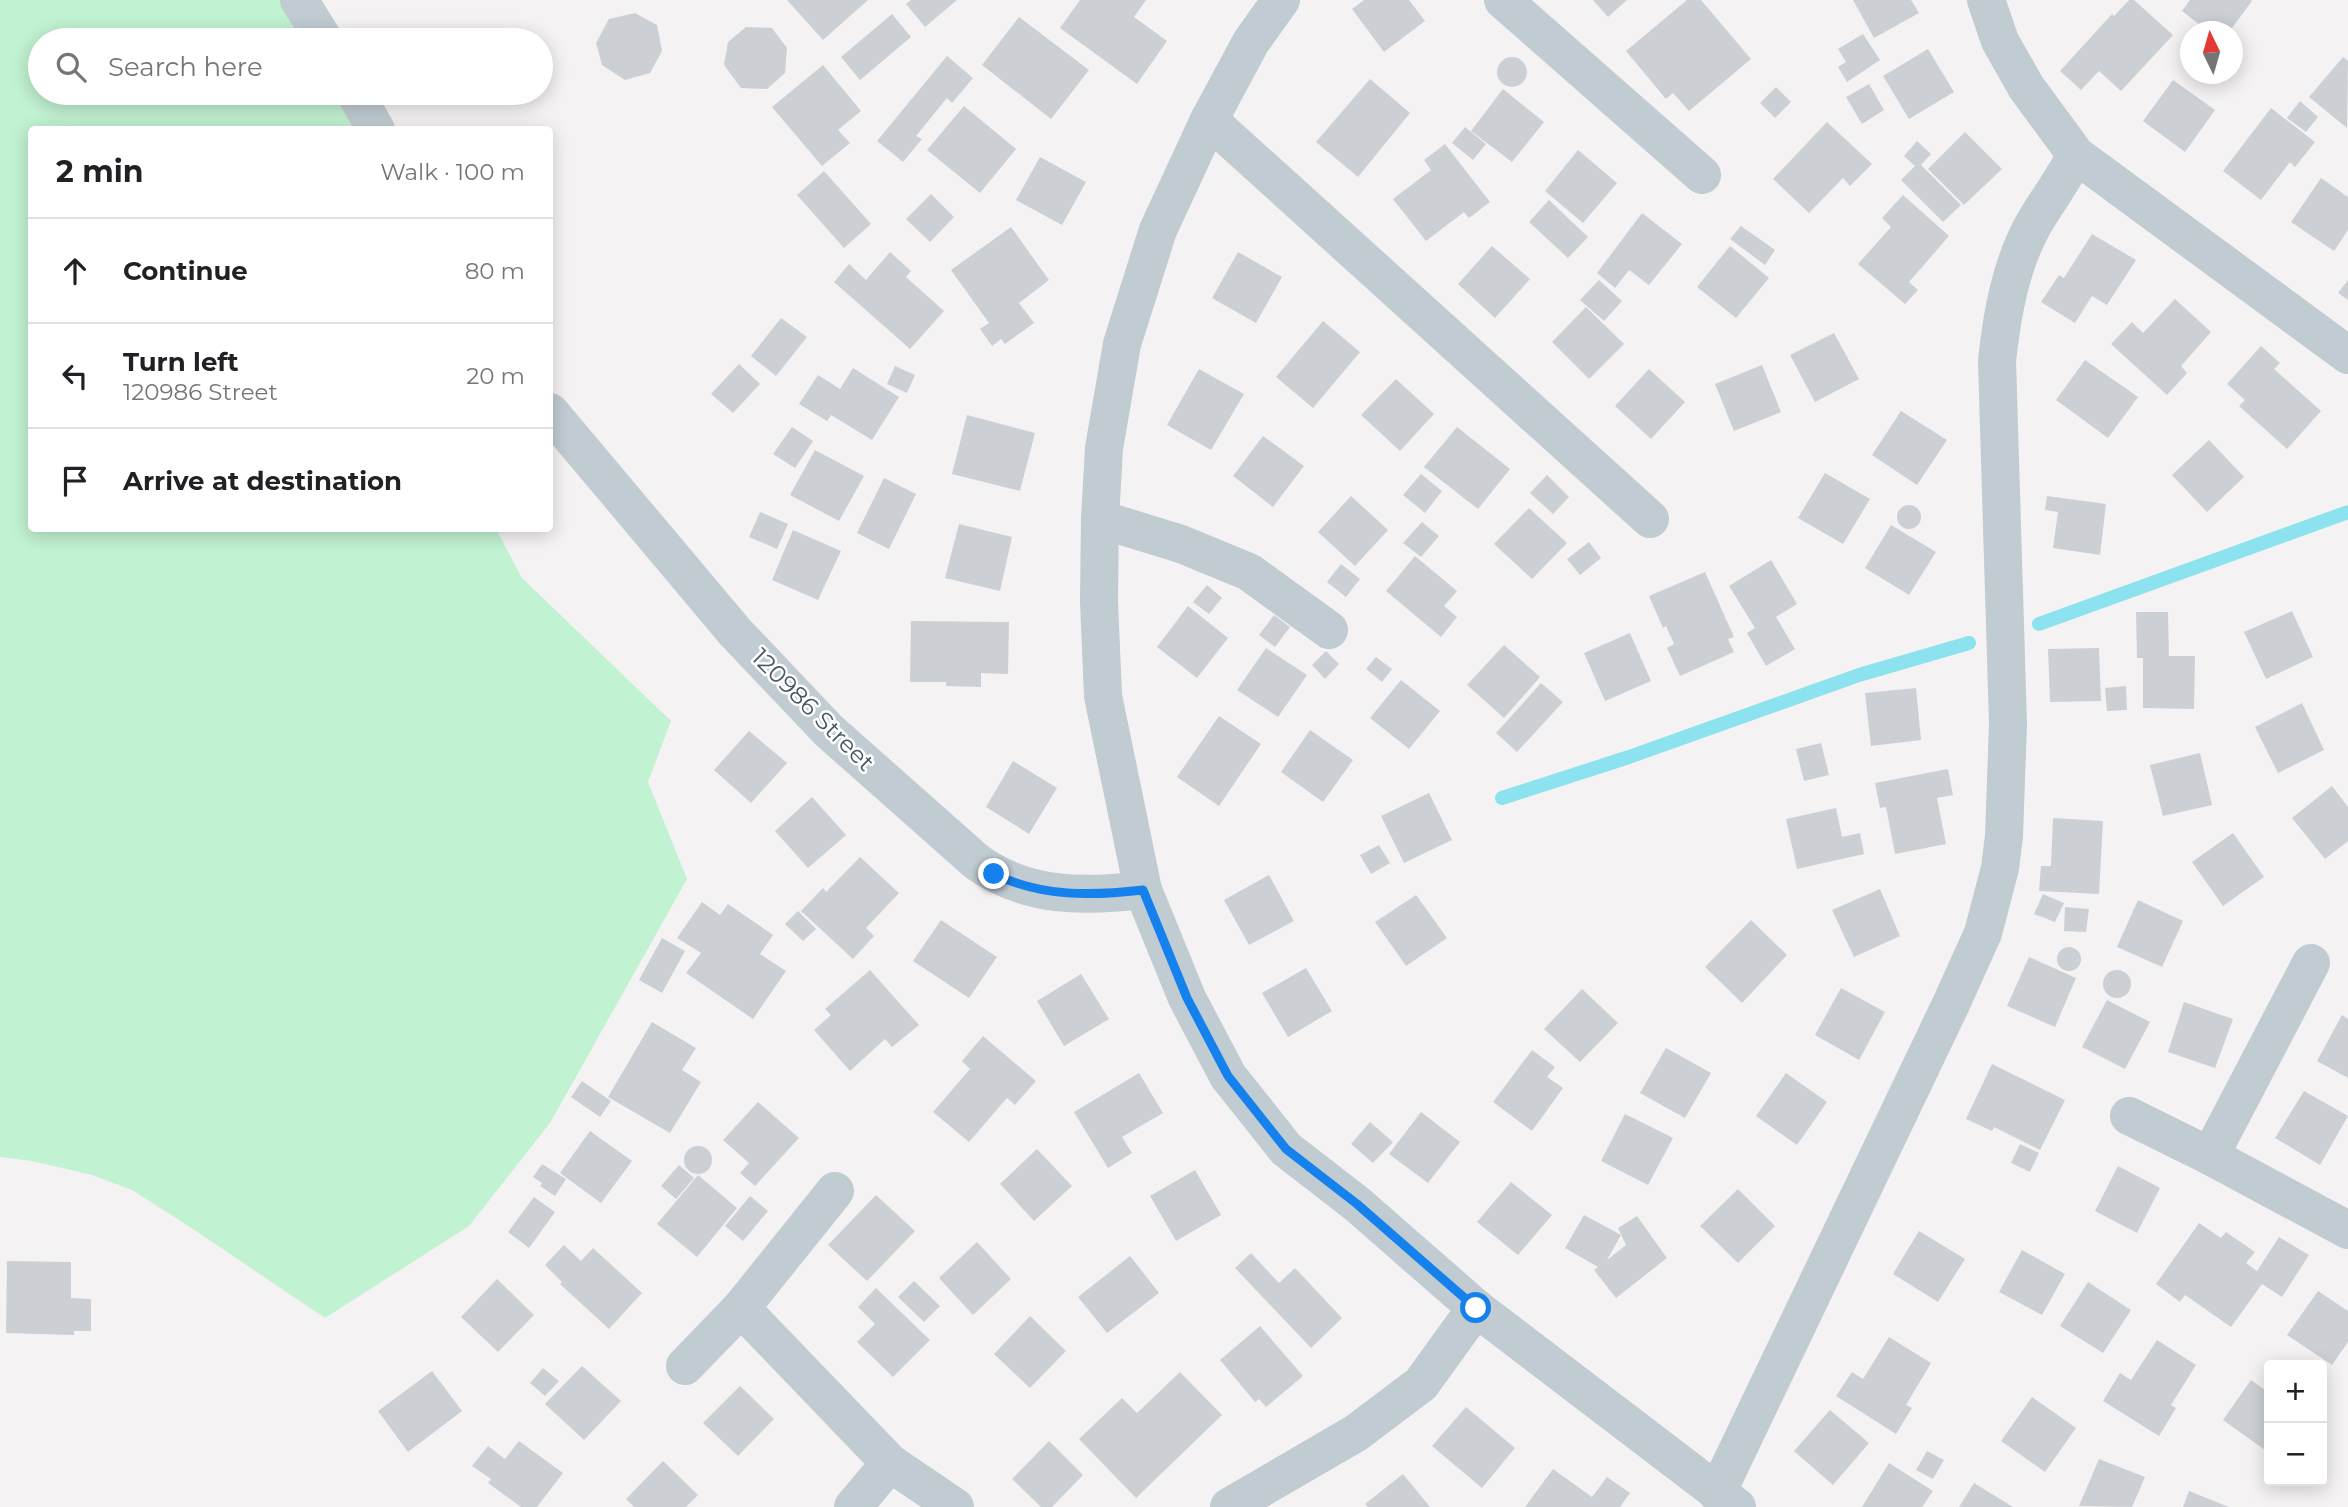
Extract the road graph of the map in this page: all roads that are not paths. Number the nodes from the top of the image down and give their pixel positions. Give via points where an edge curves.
1 (299, 0) edge
2 (1281, 0) edge
3 (1503, 0) edge
4 (1986, 0) edge
5 (316, 28) edge
6 (362, 105) edge
7 (1209, 120) junction
8 (374, 126) edge
9 (2076, 155) junction
10 (1702, 175) dead end
11 (2348, 355) edge
12 (553, 416) edge
13 (1100, 519) junction
14 (1650, 519) dead end
15 (1329, 630) dead end
16 (1143, 890) junction
17 (2311, 963) dead end
18 (2129, 1116) dead end
19 (2210, 1156) junction
20 (835, 1191) dead end
21 (2348, 1230) edge
22 (741, 1308) junction
23 (1476, 1308) junction
24 (685, 1366) dead end
25 (890, 1463) junction
26 (1727, 1500) edge
27 (852, 1507) edge
28 (955, 1507) edge
29 (1230, 1507) edge

1 - 5 street
2 - 7 street via 1251,42
3 - 10 street
4 - 9 street via 2000,41 2026,87
6 - 8 street
7 - 13 street via 1158,230 1122,344 1104,447
7 - 14 street
9 - 11 street
9 - 26 street via 2033,226 2015,270 2003,312 1997,361 2008,724 2004,836 1994,893 1983,933
12 - 16 street, 120986 Street via 744,642 829,731 977,862 1012,883 1036,890 1101,895
13 - 15 street via 1181,544 1249,572
13 - 16 street via 1103,696
16 - 23 street via 1187,998 1228,1076 1286,1149
17 - 19 street
18 - 19 street
19 - 21 street
20 - 22 street
22 - 24 street
22 - 25 street
23 - 26 street
23 - 29 street via 1421,1384 1356,1433
25 - 27 street
25 - 28 street

